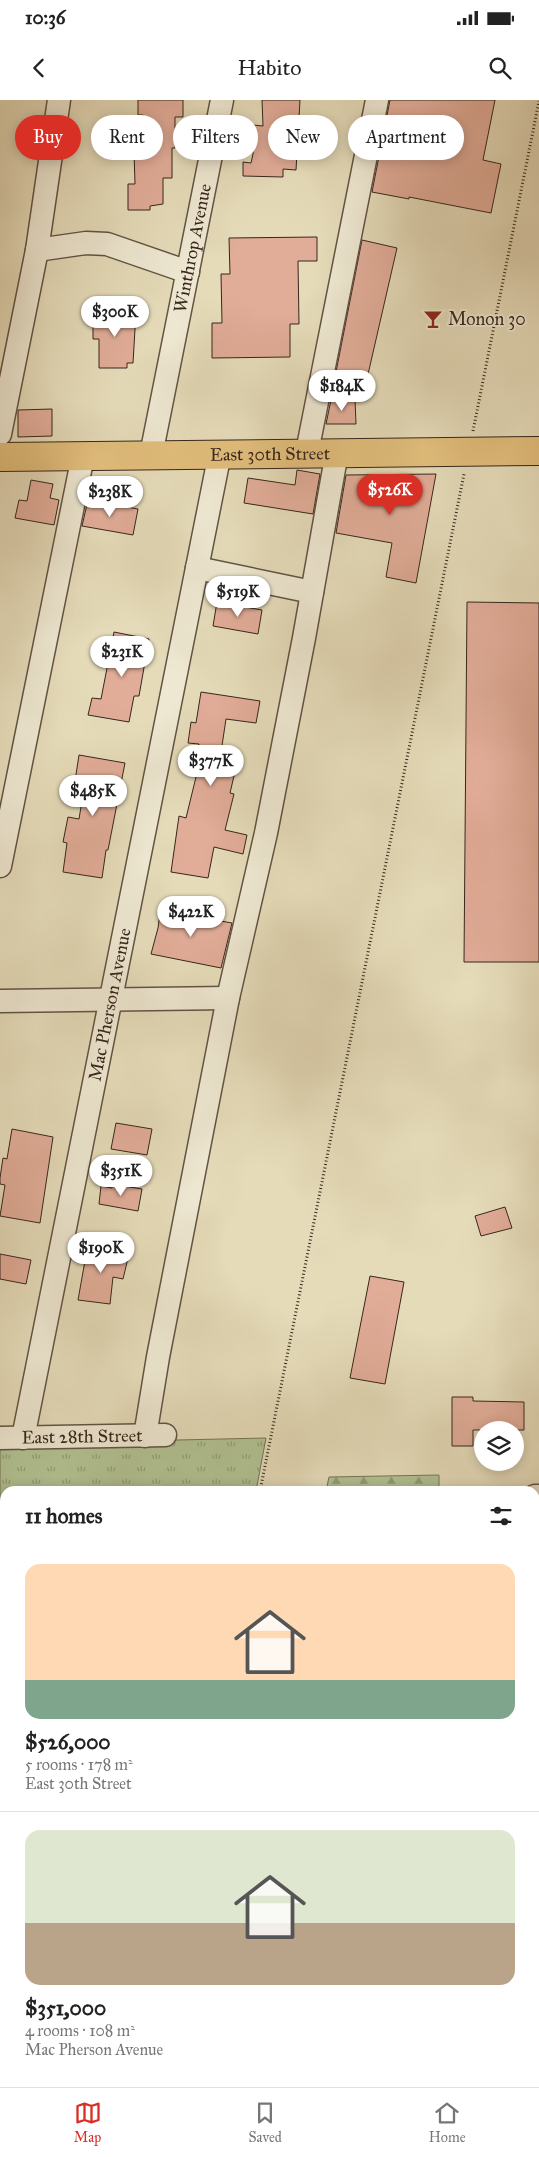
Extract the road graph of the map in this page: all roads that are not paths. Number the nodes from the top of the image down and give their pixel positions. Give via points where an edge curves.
1 (60, 100) edge
2 (222, 100) edge
3 (377, 100) edge
4 (37, 250) junction
5 (188, 272) junction
6 (0, 434) edge
7 (539, 451) edge
8 (307, 452) junction
9 (337, 452) junction
10 (220, 453) junction
11 (151, 455) junction
12 (83, 456) junction
13 (0, 457) edge
14 (197, 568) junction
15 (312, 592) junction
16 (0, 866) edge
17 (228, 998) junction
18 (111, 999) junction
19 (0, 1001) edge
20 (0, 1438) edge
21 (23, 1438) junction

1 - 4 street
2 - 5 street, Winthrop Avenue
3 - 8 street
4 - 5 street via 86,243 107,244
4 - 6 street
5 - 11 street, Winthrop Avenue
7 - 9 main road, East 30th Street
8 - 9 main road, East 30th Street
8 - 10 main road, East 30th Street
9 - 15 street
10 - 11 main road, East 30th Street
10 - 14 street, Mac Pherson Avenue
11 - 12 main road, East 30th Street
12 - 13 main road, East 30th Street
12 - 16 street
14 - 15 street
14 - 18 street, Mac Pherson Avenue
15 - 17 street via 266,833
17 - 18 street
17 - 21 street, East 28th Street via 158,1357 155,1435
18 - 19 street
18 - 21 street, Mac Pherson Avenue
20 - 21 street, East 28th Street

